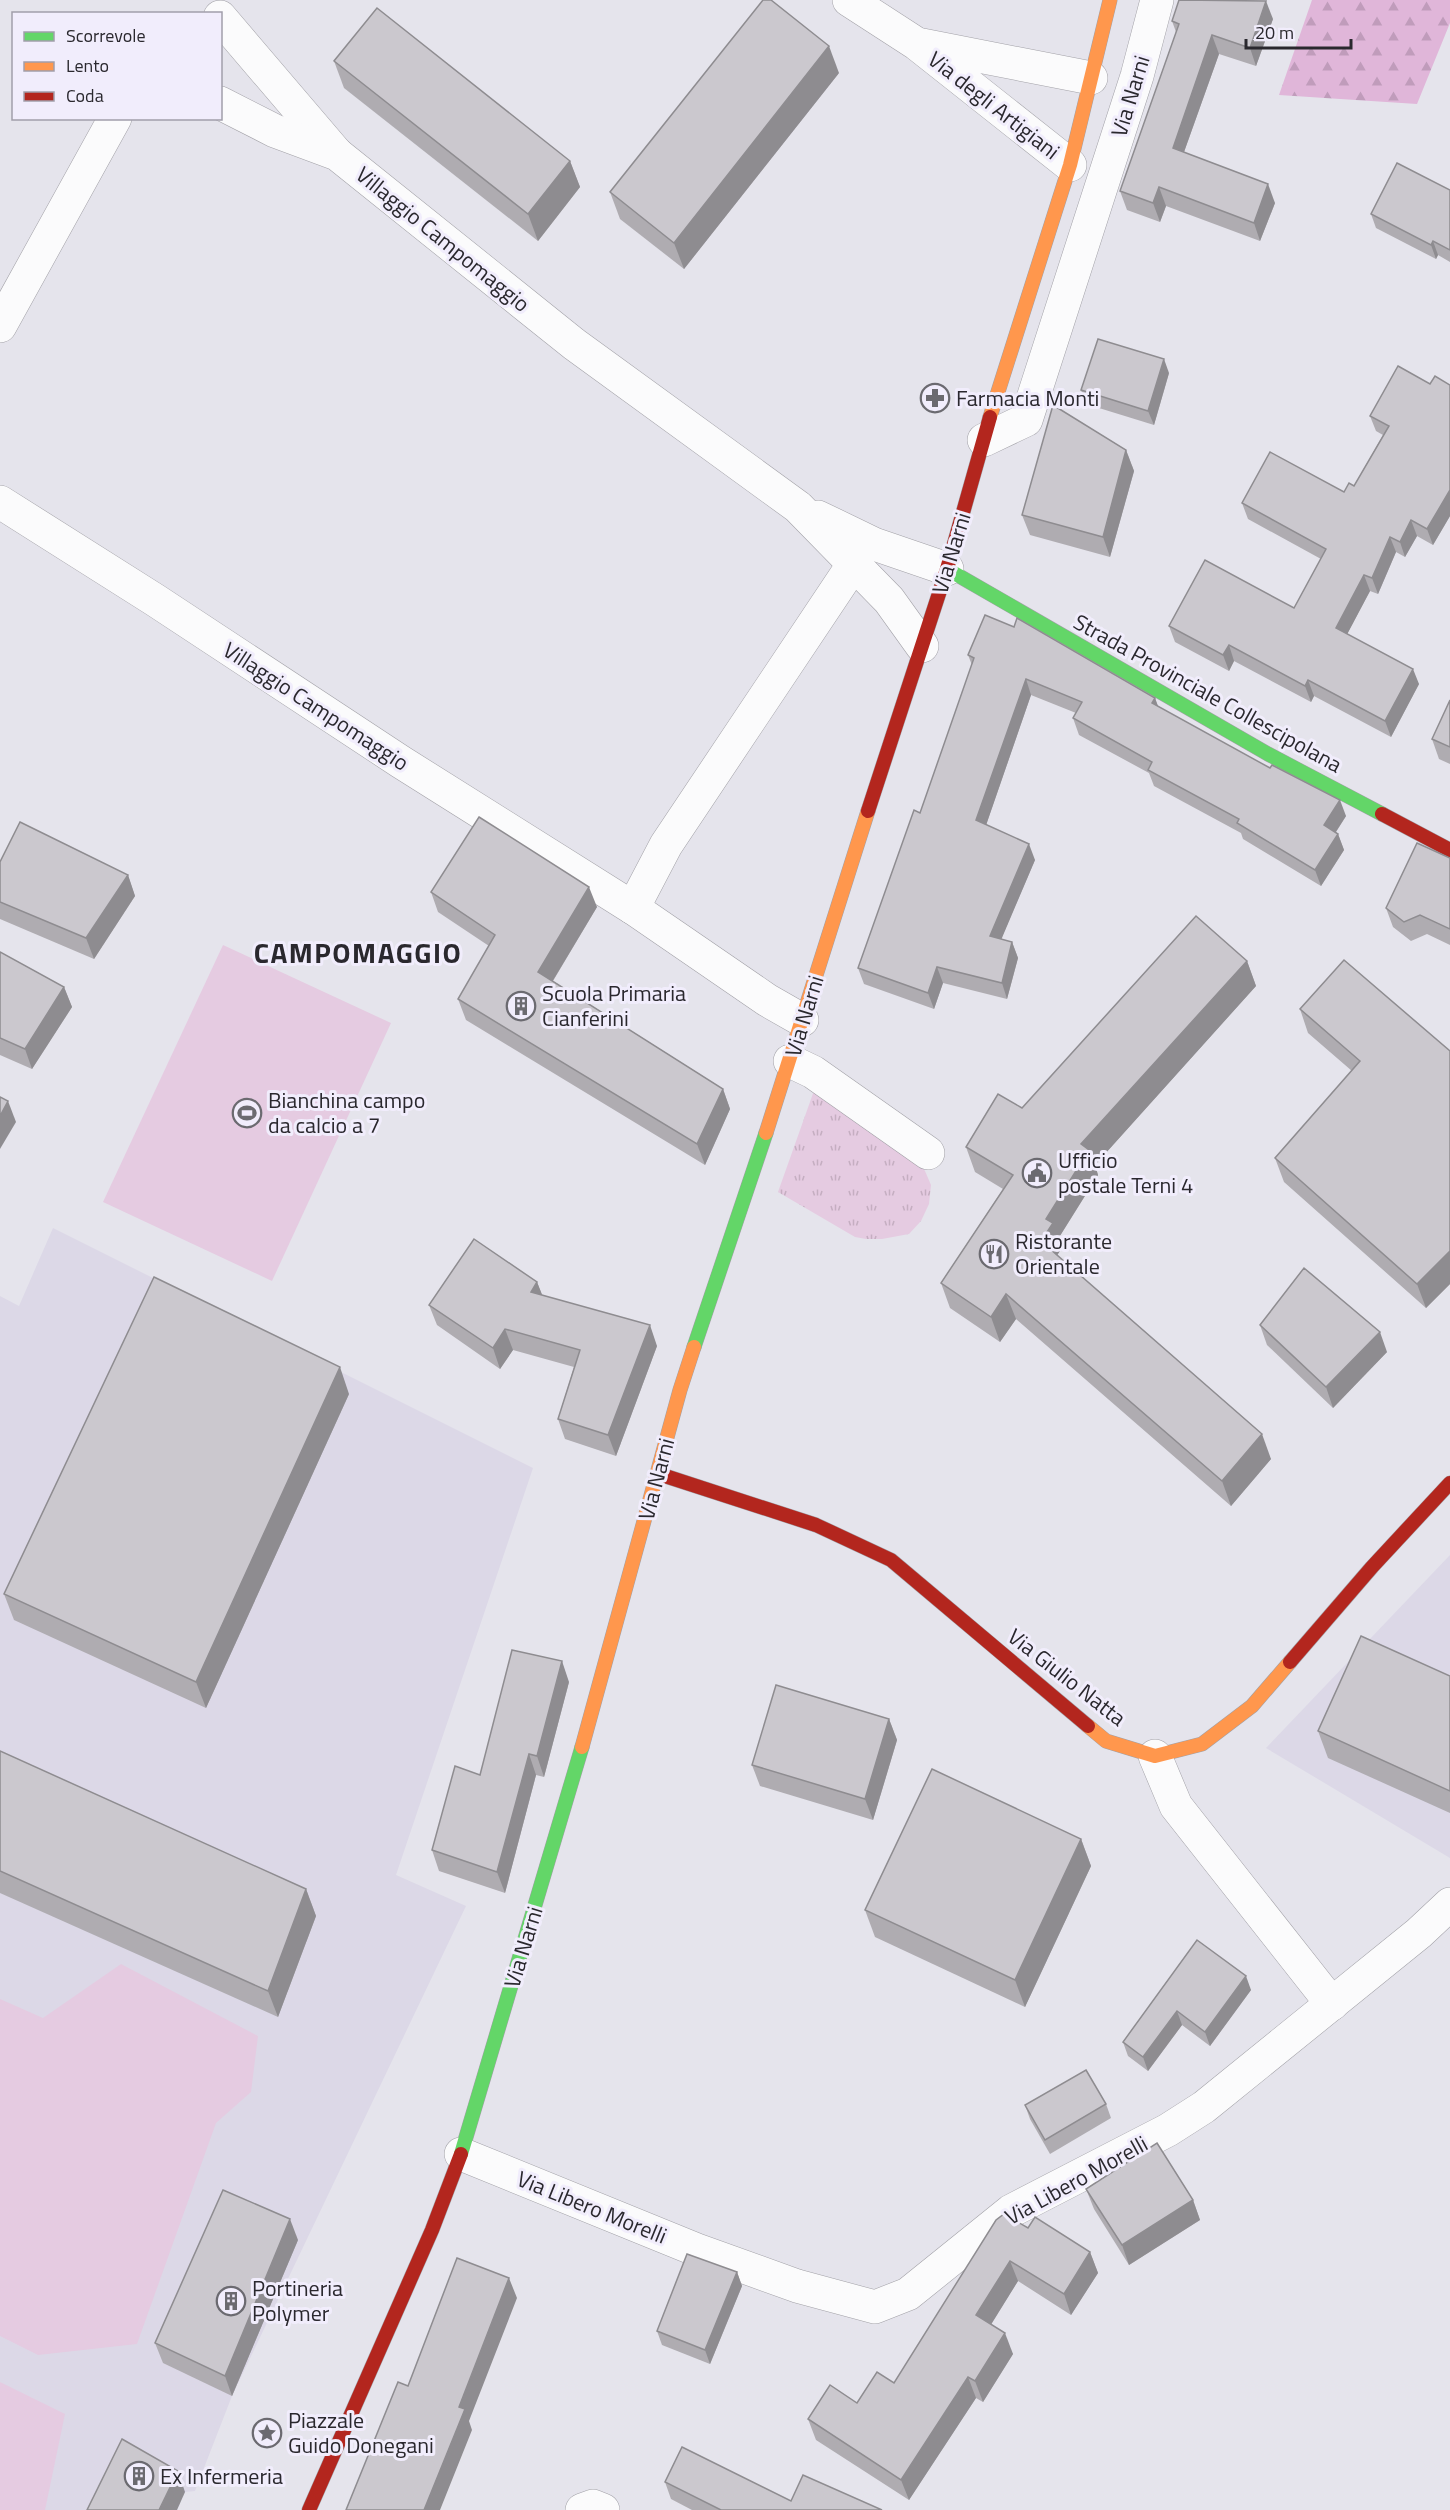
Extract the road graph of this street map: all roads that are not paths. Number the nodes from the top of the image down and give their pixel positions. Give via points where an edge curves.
1 (206, 0) edge
2 (849, 0) edge
3 (1110, 0) edge
4 (1157, 0) edge
5 (215, 12) edge
6 (222, 19) edge
7 (917, 44) junction
8 (1091, 78) junction
9 (222, 104) edge
10 (114, 120) edge
11 (337, 154) junction
12 (1070, 165) junction
13 (0, 327) edge
14 (984, 440) junction
15 (0, 502) edge
16 (798, 507) junction
17 (853, 565) junction
18 (947, 569) junction
19 (922, 646) junction
20 (1450, 850) edge
21 (633, 908) junction
22 (802, 1020) junction
23 (790, 1061) junction
24 (928, 1153) dead end
25 (658, 1474) junction
26 (1450, 1483) edge
27 (1155, 1756) junction
28 (1450, 1904) edge
29 (1332, 2004) junction
30 (461, 2154) junction
31 (309, 2510) edge
32 (582, 2510) edge
33 (603, 2510) edge

1 - 5 street
2 - 7 street, Via degli Artigiani
3 - 8 main road, Via Narni
4 - 14 street, Via Narni via 1137,76 1026,420
6 - 11 street
7 - 8 street, Via degli Artigiani
7 - 12 street, Via degli Artigiani
8 - 12 main road, Via Narni
9 - 11 street, Villaggio Campomaggio via 274,131
10 - 13 street
11 - 16 street, Villaggio Campomaggio via 574,344
12 - 14 main road, Via Narni
14 - 18 main road, Via Narni
15 - 21 street, Villaggio Campomaggio
16 - 17 street, Villaggio Campomaggio
16 - 18 street, Villaggio Campomaggio via 874,544
17 - 19 street, Villaggio Campomaggio via 889,600
17 - 21 street via 666,845
18 - 19 main road, Via Narni
18 - 20 main road, Strada Provinciale Collescipolana via 1268,754
19 - 22 main road, Via Narni
21 - 22 street, Villaggio Campomaggio
22 - 23 main road, Via Narni
23 - 24 street via 813,1072
23 - 25 main road, Via Narni via 680,1390
25 - 27 main road, Via Giulio Natta via 816,1525 891,1560 1106,1741
25 - 30 main road, Via Narni via 590,1720
26 - 27 main road via 1252,1706 1202,1744
27 - 29 street via 1176,1806
28 - 29 street, Via Libero Morelli
29 - 30 street, Via Libero Morelli via 1204,2107 1168,2130 1011,2211 908,2294 876,2307 797,2286 697,2250
30 - 31 main road, Via Narni via 432,2230
32 - 33 street via 594,2506

